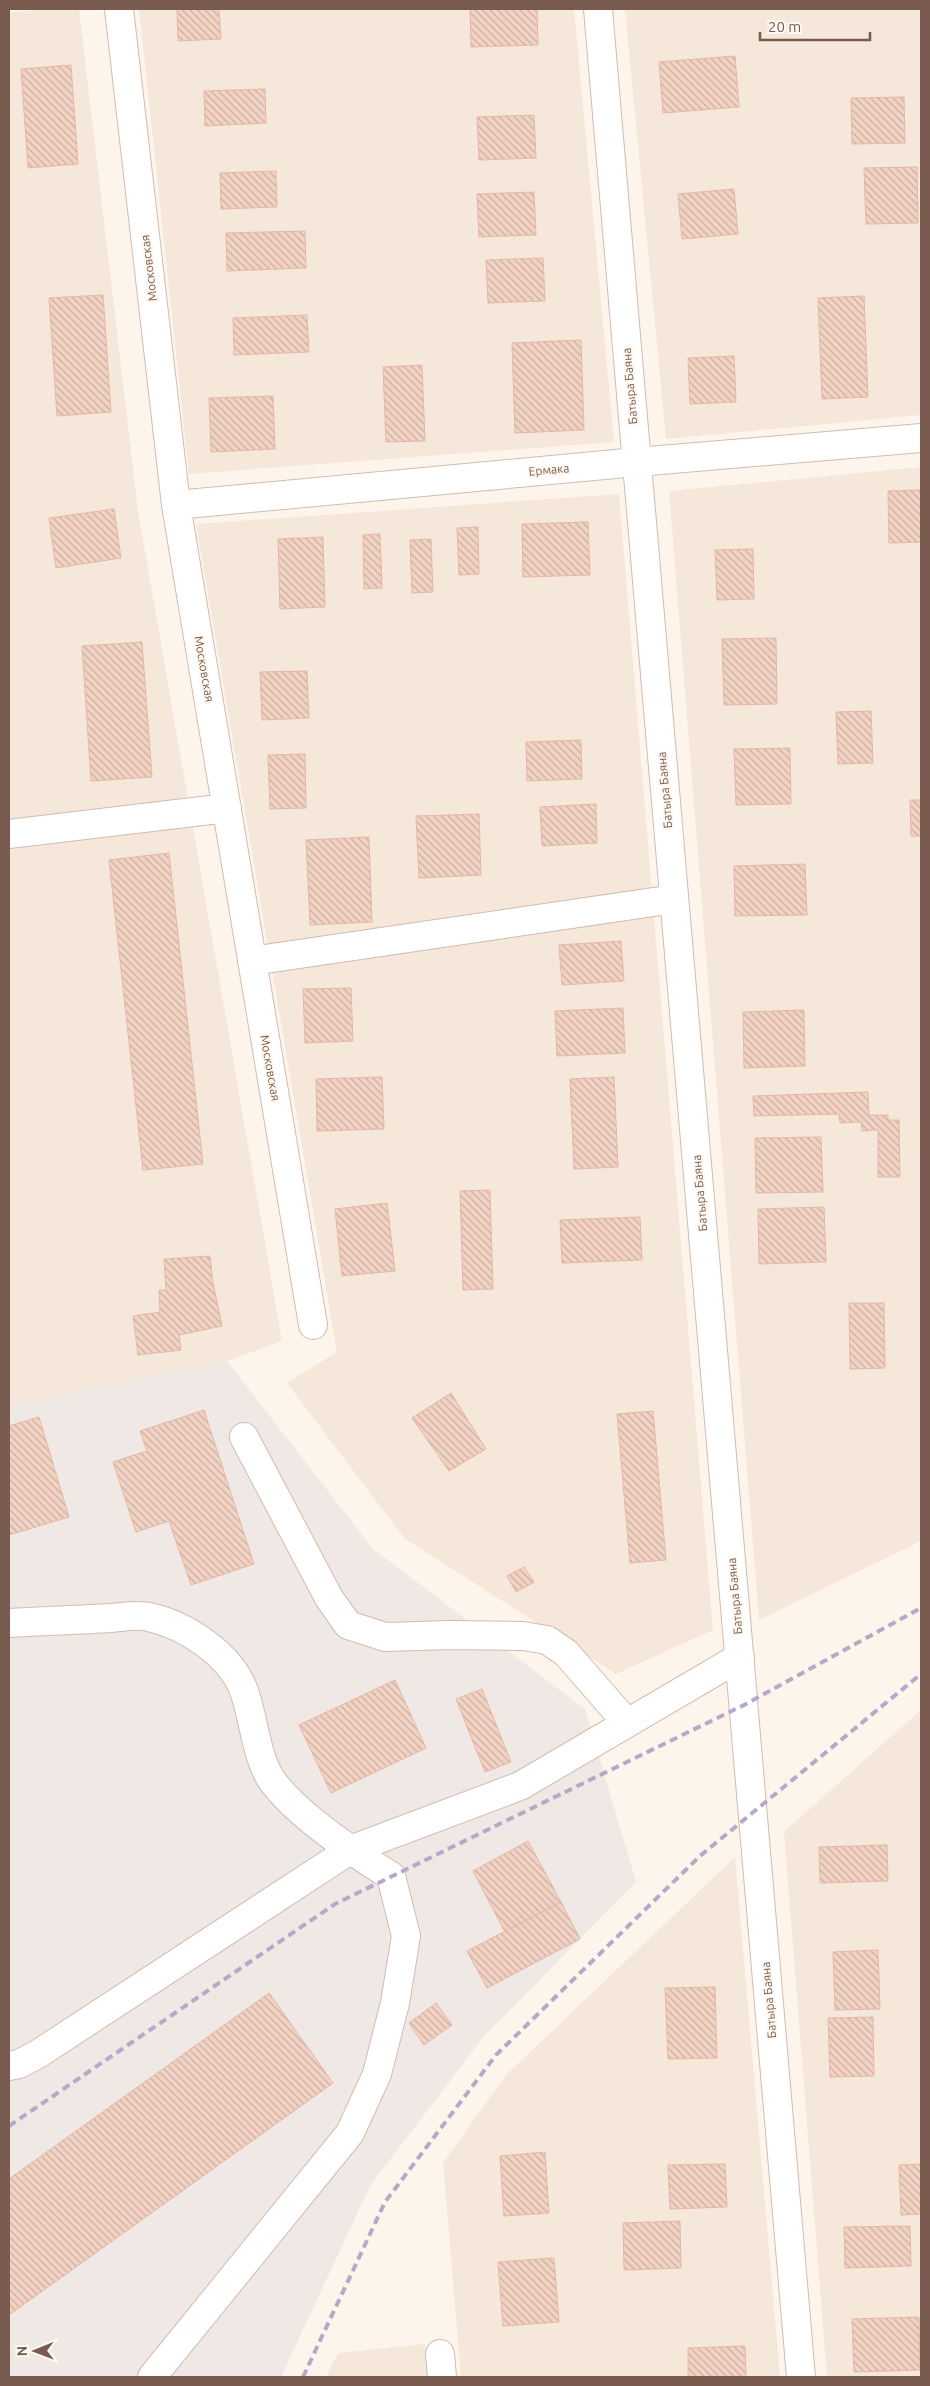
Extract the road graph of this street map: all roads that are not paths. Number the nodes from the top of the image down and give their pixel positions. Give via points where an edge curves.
1 (119, 9) edge
2 (598, 9) edge
3 (921, 438) edge
4 (637, 462) junction
5 (176, 505) junction
6 (227, 808) junction
7 (9, 834) edge
8 (674, 899) junction
9 (252, 961) junction
10 (313, 1326) dead end
11 (244, 1437) dead end
12 (9, 1623) edge
13 (740, 1657) junction
14 (628, 1723) junction
15 (350, 1850) junction
16 (9, 2066) edge
17 (152, 2377) edge
18 (801, 2377) edge

1 - 5 street, Московская
2 - 4 street, Батыра Баяна
3 - 4 street, Ермака
4 - 5 street, Ермака
4 - 8 street, Батыра Баяна
5 - 6 street, Московская
6 - 7 street
6 - 9 street, Московская
8 - 9 street
8 - 13 street, Батыра Баяна
9 - 10 street, Московская
11 - 14 street via 329,1598 348,1625 385,1637 450,1634 523,1636 547,1640 566,1653
12 - 15 street via 148,1616 184,1629 232,1668 244,1690 272,1780 288,1799
13 - 14 street
13 - 18 street, Батыра Баяна
14 - 15 street via 520,1786
15 - 16 street via 38,2054
15 - 17 street via 391,1876 406,1936 395,2003 377,2074 350,2133

